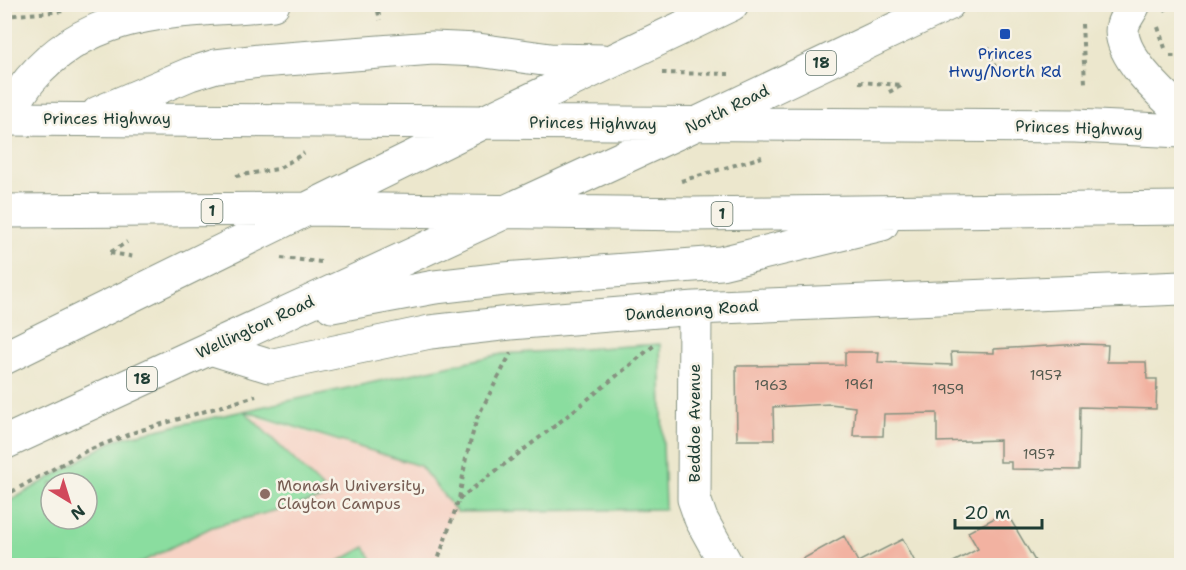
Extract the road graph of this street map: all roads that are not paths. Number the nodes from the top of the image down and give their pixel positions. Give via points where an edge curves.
1 (273, 4) edge
2 (732, 4) edge
3 (948, 4) edge
4 (1144, 10) edge
5 (612, 61) junction
6 (1182, 112) edge
7 (5, 118) edge
8 (89, 118) junction
9 (484, 122) junction
10 (696, 124) junction
11 (1182, 131) edge
12 (1182, 208) edge
13 (306, 210) junction
14 (939, 210) junction
15 (4, 211) edge
16 (505, 212) junction
17 (1182, 288) edge
18 (694, 308) junction
19 (280, 316) junction
20 (210, 348) junction
21 (4, 358) edge
22 (4, 443) edge
23 (727, 566) edge

1 - 7 main road via 142,16 105,25 76,40 30,80
2 - 5 main road
3 - 10 main road, North Road / 18
4 - 6 main road via 1123,26 1123,42 1129,55
5 - 8 main road via 550,60 434,48 260,61 216,66 190,74
5 - 9 main road
7 - 8 main road, Princes Highway
8 - 9 main road, Princes Highway
9 - 10 main road, Princes Highway
9 - 13 main road
10 - 11 main road, Princes Highway via 1075,126
10 - 16 main road, North Road / 18
12 - 14 main road, 1
13 - 15 main road, 1
13 - 16 main road, 1
13 - 21 main road
14 - 16 main road, 1
14 - 19 main road via 721,263 435,287
16 - 19 main road, Wellington Road / 18
17 - 18 main road, Dandenong Road
18 - 20 main road, Dandenong Road via 430,332 282,365 263,365
18 - 23 main road, Beddoe Avenue via 694,499
19 - 20 main road, Wellington Road / 18
20 - 22 main road, Wellington Road / 18

